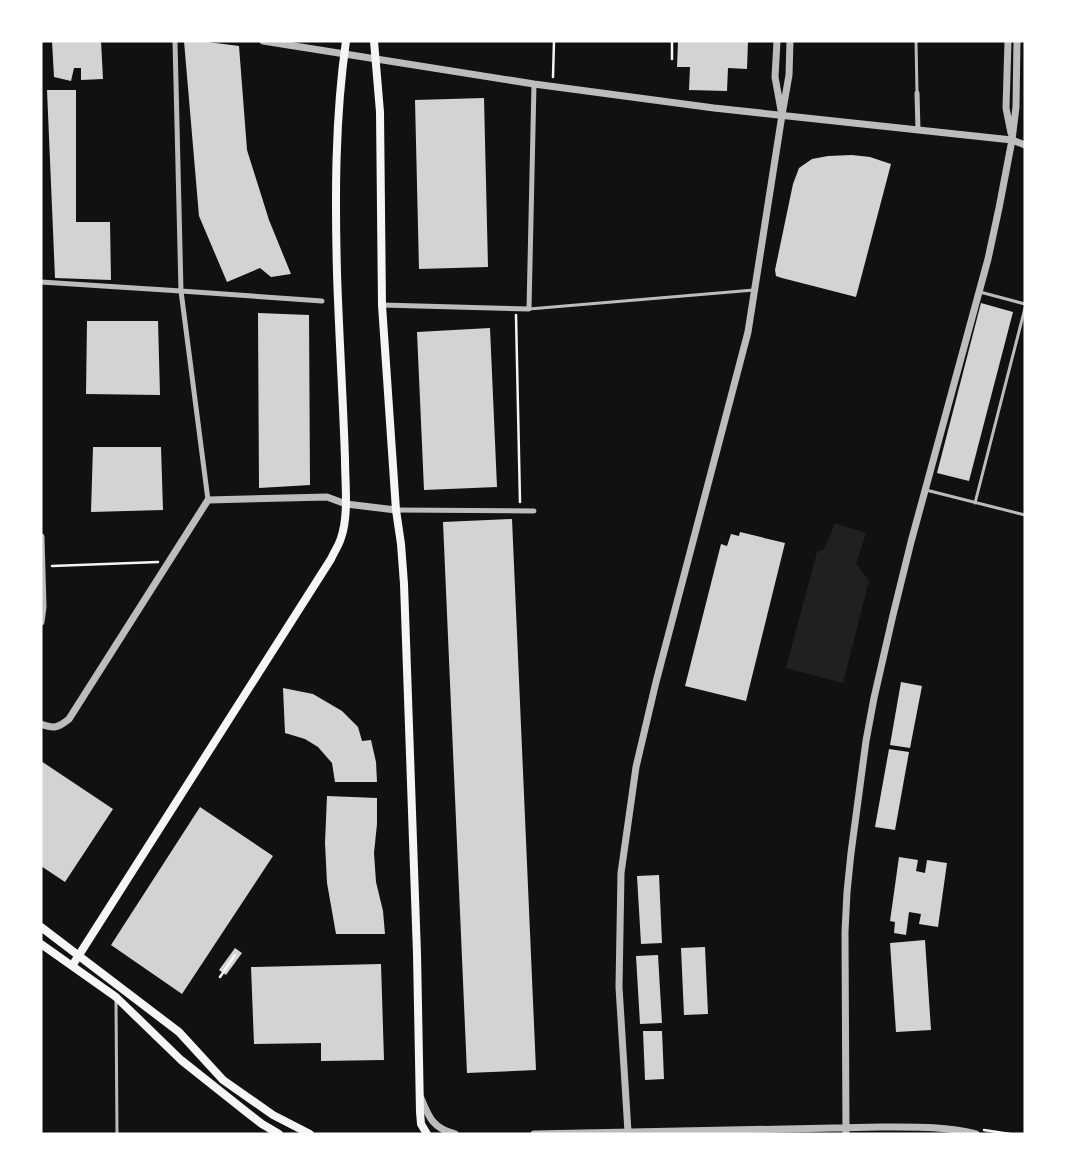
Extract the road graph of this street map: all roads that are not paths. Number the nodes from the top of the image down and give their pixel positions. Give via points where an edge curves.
1 (174, 41) edge
2 (263, 41) edge
3 (346, 41) edge
4 (374, 41) edge
5 (777, 41) edge
6 (790, 41) edge
7 (916, 41) edge
8 (1008, 41) edge
9 (1017, 41) edge
10 (345, 53) junction
11 (376, 59) junction
12 (534, 84) junction
13 (917, 93) joint
14 (782, 115) junction
15 (918, 130) junction
16 (1012, 140) junction
17 (1025, 145) edge
18 (41, 282) edge
19 (754, 290) junction
20 (181, 291) junction
21 (979, 292) junction
22 (322, 301) dead end
23 (1025, 304) edge
24 (382, 305) junction
25 (1025, 308) edge
26 (529, 309) junction
27 (925, 490) junction
28 (208, 500) junction
29 (975, 502) junction
30 (346, 504) junction
31 (396, 510) junction
32 (534, 511) dead end
33 (1025, 516) edge
34 (41, 537) edge
35 (41, 622) edge
36 (41, 724) edge
37 (41, 927) edge
38 (41, 944) edge
39 (79, 954) junction
40 (72, 966) junction
41 (116, 998) junction
42 (419, 1094) junction
43 (846, 1130) edge
44 (628, 1132) junction
45 (117, 1134) edge
46 (279, 1134) edge
47 (310, 1134) edge
48 (427, 1134) edge
49 (454, 1134) edge
50 (534, 1134) edge
51 (976, 1134) edge

1 - 20 street
2 - 10 street
3 - 10 main road
4 - 11 main road
5 - 14 street via 775,77
6 - 14 street via 789,75
7 - 13 lane
8 - 16 street via 1006,108
9 - 16 street
10 - 11 street
10 - 30 main road via 340,86 336,174
11 - 12 street
11 - 24 main road via 380,112
12 - 14 street
12 - 26 street
13 - 15 street
14 - 15 street
14 - 19 street
15 - 16 street
16 - 17 street
16 - 21 street
18 - 20 street
19 - 26 lane
19 - 44 street via 748,332 636,767 621,873 619,988
20 - 22 street
20 - 28 street
21 - 23 lane
21 - 27 street
24 - 26 street
24 - 31 main road
25 - 29 lane
27 - 29 lane
27 - 43 street via 874,698 851,853 845,932
28 - 30 street via 327,497
28 - 36 street via 69,720 51,728
29 - 33 lane
30 - 31 street
30 - 39 main road via 341,539 331,559
31 - 32 street
31 - 42 main road via 406,616
34 - 35 street
37 - 39 main road
38 - 40 main road
39 - 40 main road
39 - 47 main road via 179,1032 223,1080 273,1115
40 - 41 main road
41 - 45 lane
41 - 46 main road via 181,1060
42 - 48 main road via 421,1124
42 - 49 street via 428,1117 435,1125
43 - 44 street
43 - 51 street via 937,1128
44 - 50 street

